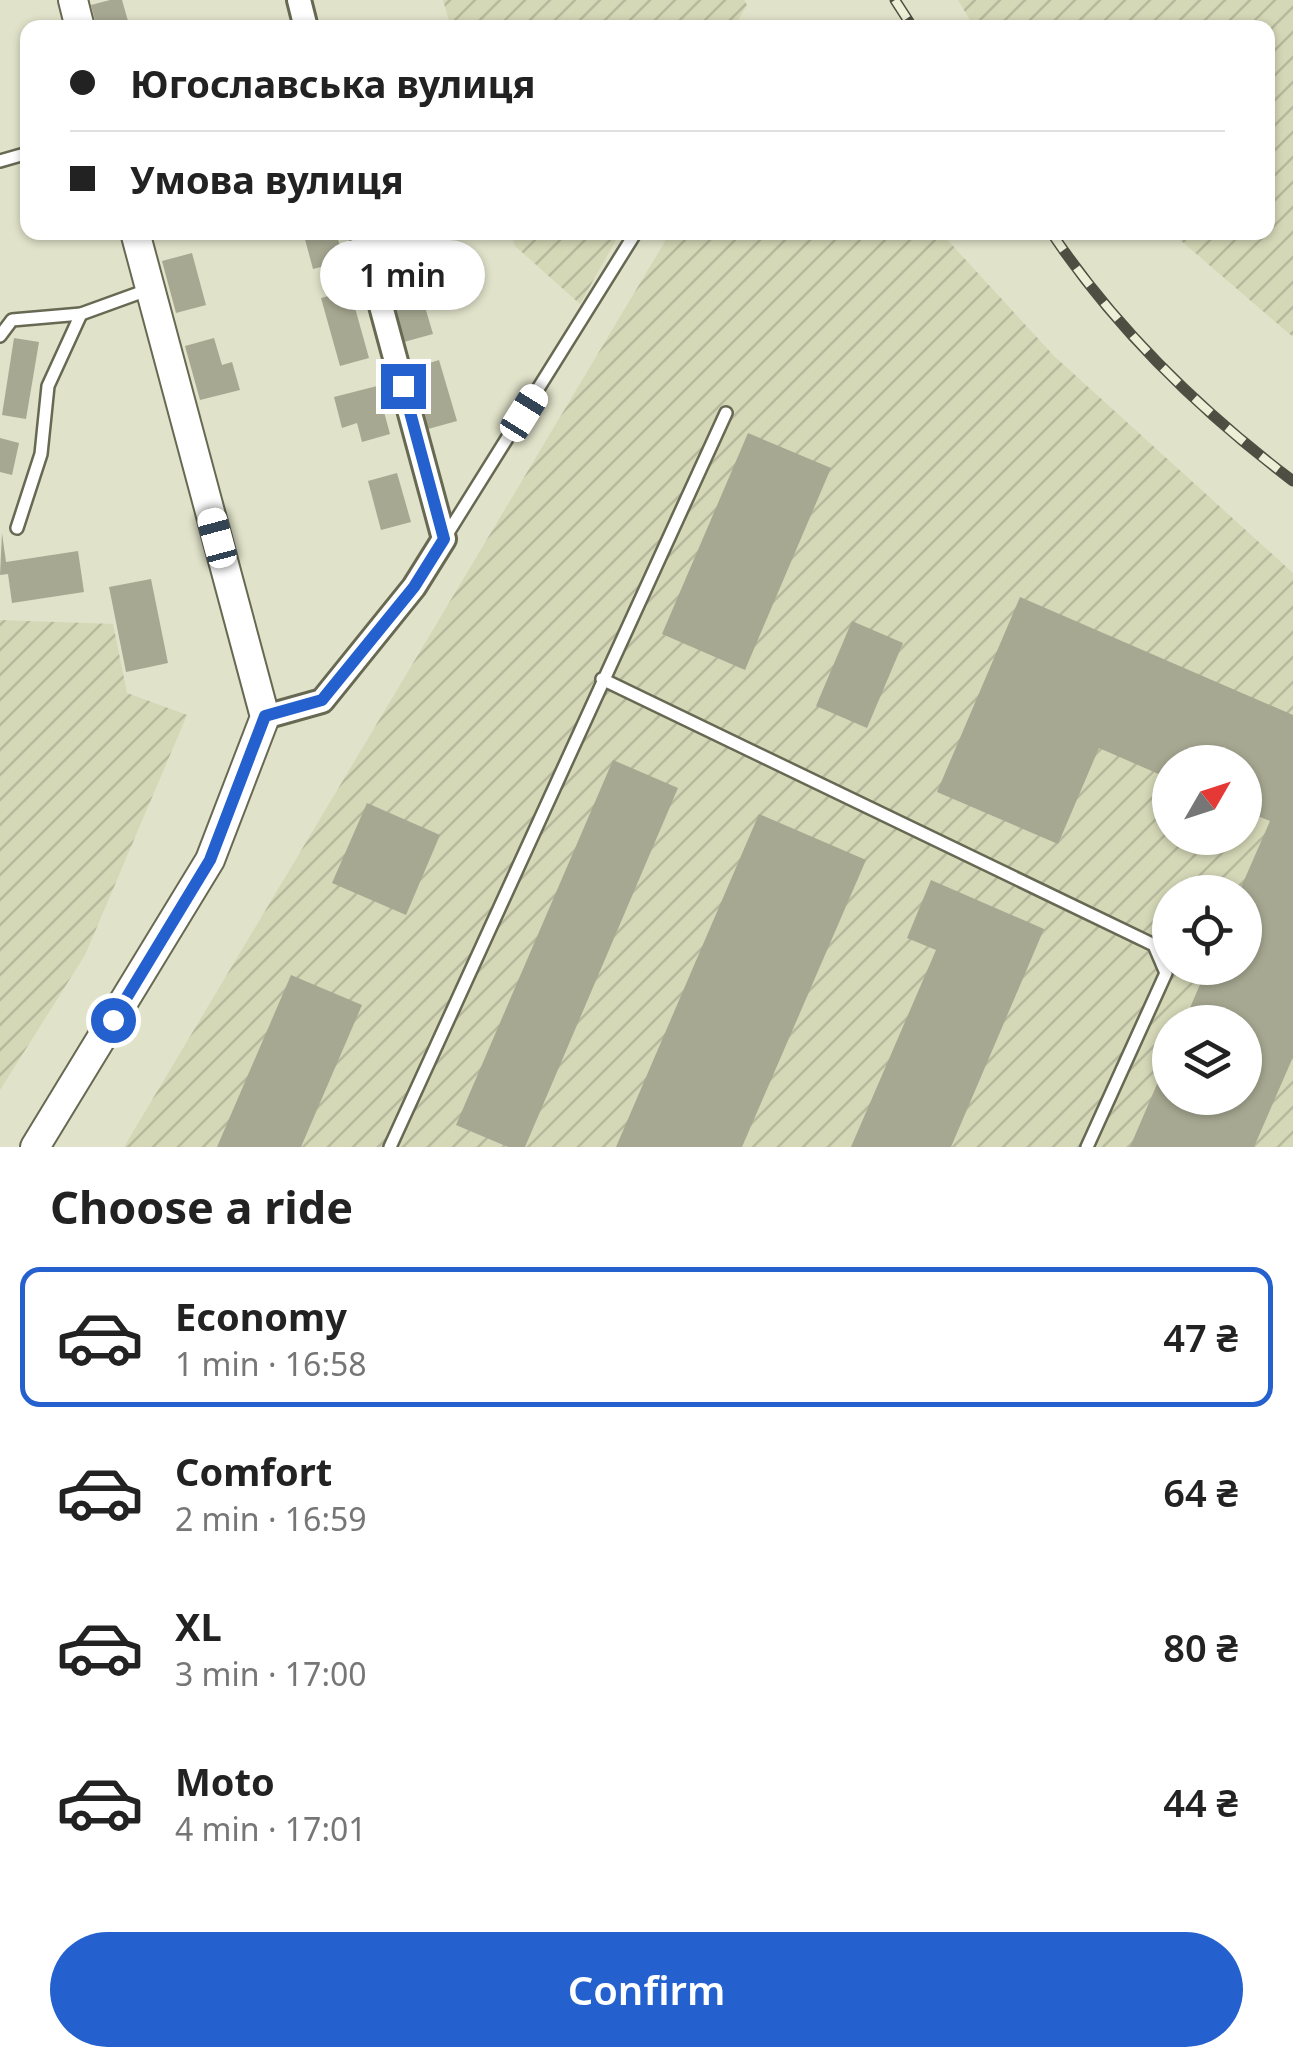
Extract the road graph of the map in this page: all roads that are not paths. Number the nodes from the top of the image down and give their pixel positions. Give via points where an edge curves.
1 (137, 240) edge
2 (364, 240) edge
3 (631, 240) edge
4 (150, 289) junction
5 (81, 314) junction
6 (0, 336) edge
7 (726, 414) dead end
8 (18, 528) dead end
9 (444, 539) junction
10 (602, 679) junction
11 (265, 716) junction
12 (35, 1147) edge
13 (390, 1147) edge
14 (1087, 1147) edge

1 - 4 street
2 - 9 street
3 - 9 lane
4 - 5 lane
4 - 11 street
5 - 6 lane via 12,320
5 - 8 lane via 48,386 41,454
7 - 10 lane
9 - 11 street via 414,587 322,700
10 - 13 lane
10 - 14 lane via 1154,945 1166,972
11 - 12 street via 210,860

